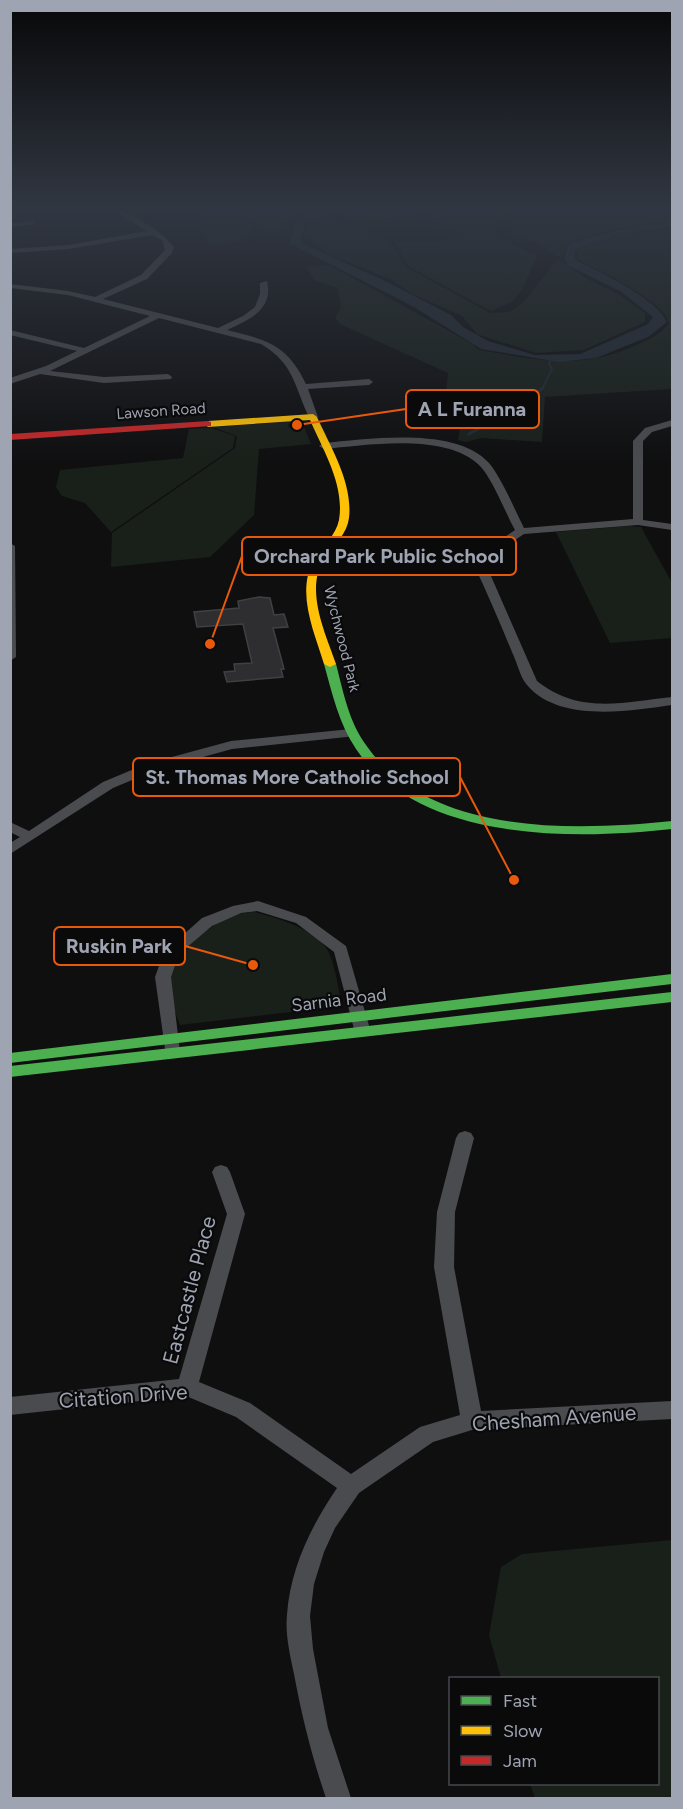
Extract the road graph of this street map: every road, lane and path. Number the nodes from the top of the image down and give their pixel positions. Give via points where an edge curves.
1 (71, 294) edge
2 (108, 294) edge
3 (266, 294) edge
4 (96, 300) junction
5 (159, 315) junction
6 (221, 330) junction
7 (10, 332) edge
8 (86, 351) junction
9 (39, 371) junction
10 (168, 377) dead end
11 (10, 381) edge
12 (369, 382) dead end
13 (303, 387) junction
14 (314, 417) junction
15 (672, 423) edge
16 (10, 437) edge
17 (324, 446) junction
18 (638, 522) junction
19 (672, 527) edge
20 (521, 531) junction
21 (10, 546) edge
22 (10, 657) edge
23 (672, 701) edge
24 (351, 733) junction
25 (672, 825) edge
26 (10, 826) edge
27 (30, 837) junction
28 (10, 850) edge
29 (672, 979) edge
30 (672, 997) edge
31 (361, 1024) junction
32 (172, 1047) junction
33 (10, 1058) edge
34 (10, 1072) edge
35 (465, 1138) dead end
36 (221, 1172) dead end
37 (188, 1387) junction
38 (10, 1406) edge
39 (672, 1410) edge
40 (472, 1421) junction
41 (351, 1486) junction
42 (338, 1798) edge

1 - 4 street, Wychwood Park
2 - 4 street
3 - 6 street via 259,310
4 - 5 street, Wychwood Park
5 - 6 street, Wychwood Park
5 - 8 street
6 - 13 street, Wychwood Park via 264,342 280,351 296,369
7 - 8 street
8 - 9 street
9 - 10 street via 96,382
9 - 11 street
12 - 13 street
13 - 14 street, Wychwood Park
14 - 16 street, Lawson Road
14 - 17 street, Wychwood Park
15 - 18 street via 650,428 638,441
17 - 20 street via 424,443 466,451 485,465
17 - 24 street, Wychwood Park via 346,510 342,528 314,568 311,589
18 - 19 street
18 - 20 street
20 - 23 street via 488,553 481,567 532,683 543,695 584,707
21 - 22 street
24 - 25 street, Wychwood Park via 384,775 418,796 455,811 552,831 603,832
24 - 27 street via 231,745 151,767 108,785
26 - 27 street
27 - 28 street
29 - 31 street, Sarnia Road
30 - 31 street, Sarnia Road
31 - 32 street, Sarnia Road
31 - 32 street via 341,950 301,920 258,906 238,909 207,922 172,952 163,977
32 - 33 street, Sarnia Road
32 - 34 street, Sarnia Road
35 - 40 street via 446,1212 444,1267
36 - 37 street, Eastcastle Place via 236,1214
37 - 38 street, Citation Drive
37 - 41 street, Citation Drive via 243,1410
39 - 40 street, Chesham Avenue
40 - 41 street, Chesham Avenue via 427,1434
41 - 42 street, Chesham Avenue via 327,1521 313,1551 298,1616 316,1728

